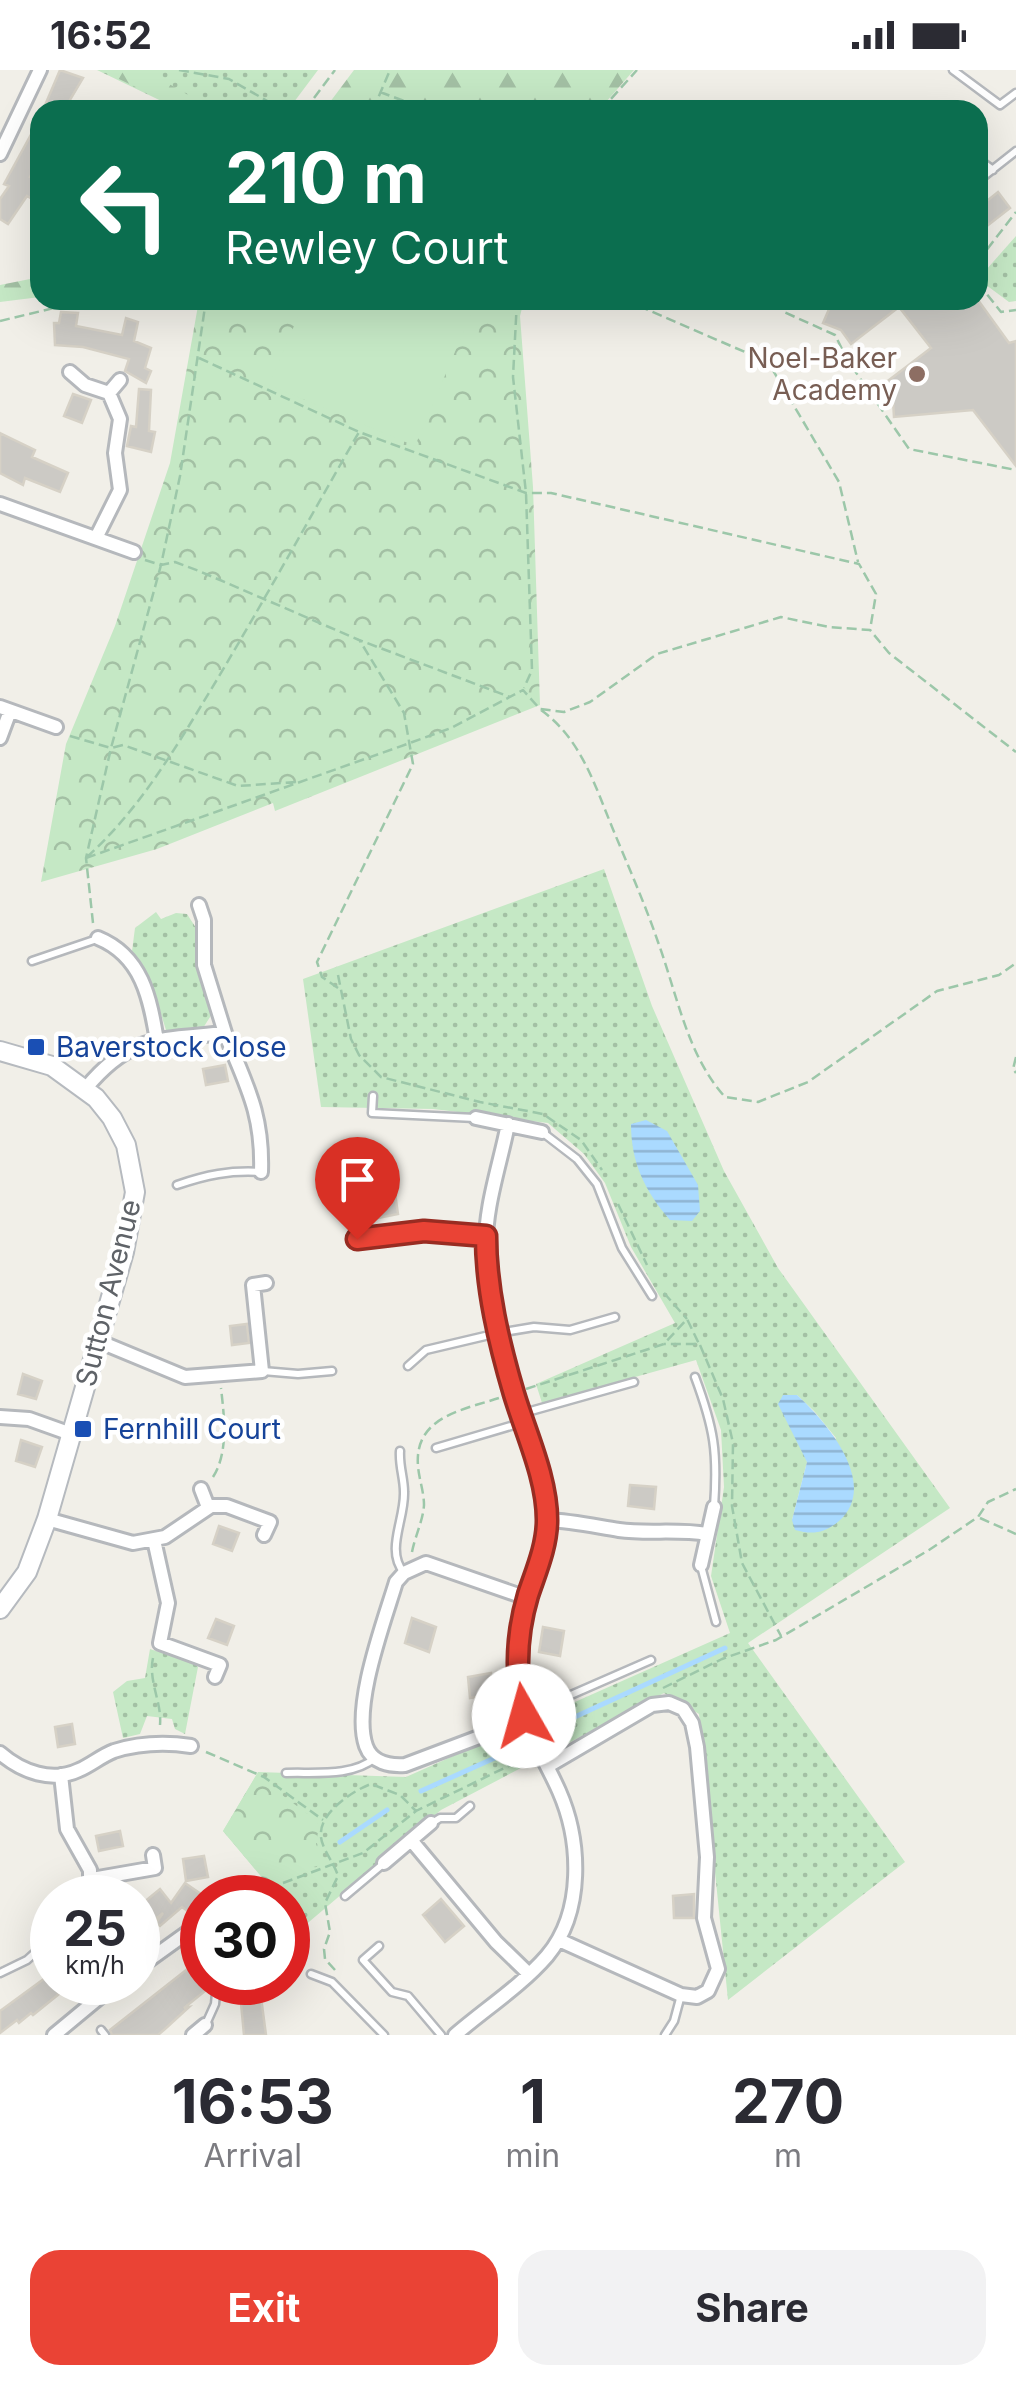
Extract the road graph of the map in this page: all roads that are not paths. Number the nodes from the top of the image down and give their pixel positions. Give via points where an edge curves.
1 (40, 70) edge
2 (953, 70) edge
3 (1016, 93) edge
4 (1016, 151) edge
5 (0, 154) edge
6 (988, 167) edge
7 (992, 170) junction
8 (988, 173) edge
9 (70, 372) dead end
10 (120, 380) dead end
11 (109, 393) junction
12 (0, 504) edge
13 (96, 538) junction
14 (134, 552) road end
15 (5, 709) edge
16 (56, 726) road end
17 (0, 738) edge
18 (199, 905) dead end
19 (96, 939) joint
20 (32, 961) dead end
21 (224, 1033) junction
22 (157, 1040) junction
23 (0, 1051) edge
24 (86, 1088) junction
25 (373, 1096) dead end
26 (476, 1118) joint
27 (508, 1124) junction
28 (542, 1132) joint
29 (261, 1172) joint
30 (176, 1185) dead end
31 (486, 1236) junction
32 (357, 1239) dead end
33 (266, 1283) dead end
34 (652, 1296) dead end
35 (616, 1317) dead end
36 (498, 1332) junction
37 (98, 1341) junction
38 (408, 1366) dead end
39 (262, 1371) junction
40 (332, 1371) dead end
41 (695, 1376) dead end
42 (634, 1382) dead end
43 (0, 1417) edge
44 (522, 1418) junction
45 (71, 1434) junction
46 (436, 1448) dead end
47 (400, 1451) dead end
48 (201, 1489) road end
49 (208, 1507) junction
50 (714, 1507) joint
51 (47, 1519) junction
52 (547, 1520) junction
53 (707, 1534) junction
54 (264, 1535) dead end
55 (154, 1540) junction
56 (700, 1564) joint
57 (409, 1570) junction
58 (527, 1598) junction
59 (5, 1602) edge
60 (716, 1622) dead end
61 (651, 1660) dead end
62 (215, 1677) dead end
63 (524, 1716) junction
64 (160, 1725) road end
65 (161, 1742) junction
66 (191, 1746) road end
67 (0, 1753) edge
68 (374, 1758) junction
69 (548, 1766) junction
70 (286, 1773) dead end
71 (60, 1775) junction
72 (470, 1806) dead end
73 (432, 1823) joint
74 (411, 1840) junction
75 (153, 1855) dead end
76 (384, 1863) joint
77 (91, 1875) edge
78 (115, 1875) edge
79 (346, 1896) dead end
80 (559, 1940) junction
81 (379, 1946) dead end
82 (30, 1957) edge
83 (0, 1972) edge
84 (310, 1974) dead end
85 (529, 1974) junction
86 (681, 1995) junction
87 (90, 2005) edge
88 (213, 2005) edge
89 (205, 2024) joint
90 (458, 2034) edge
91 (54, 2035) edge
92 (193, 2035) edge
93 (384, 2035) edge
94 (440, 2035) edge
95 (665, 2035) edge

1 - 5 street
2 - 3 lane via 1000,105
4 - 7 lane
6 - 7 lane
7 - 8 lane
9 - 11 street
10 - 11 street
11 - 13 street via 120,419 120,490
12 - 13 street
13 - 14 street
15 - 16 street
15 - 17 street
18 - 21 street via 204,965
19 - 20 lane
19 - 22 street via 136,967
21 - 22 street
21 - 29 street via 258,1114
22 - 24 street via 115,1056
23 - 24 street, Sutton Avenue via 52,1066
24 - 37 street, Sutton Avenue via 122,1136 135,1192
25 - 26 lane via 372,1112
26 - 27 street
27 - 28 street
27 - 31 street
28 - 34 lane via 597,1184 622,1248
29 - 30 lane via 207,1174
31 - 32 street via 424,1231
31 - 36 street
33 - 39 street via 252,1285
35 - 36 lane via 570,1330
36 - 38 lane via 426,1350
36 - 44 street
37 - 39 street via 194,1378
37 - 45 street, Sutton Avenue
39 - 40 lane
41 - 50 lane via 713,1426
42 - 44 lane
43 - 45 street
44 - 46 lane
44 - 52 street
45 - 51 street, Sutton Avenue
47 - 57 lane via 404,1490 394,1558
48 - 49 street
49 - 54 street via 227,1506 270,1522
49 - 55 street
50 - 53 street
51 - 55 street via 114,1540
51 - 59 street, Sutton Avenue via 28,1572
52 - 53 street
52 - 58 street
53 - 56 street
55 - 62 street via 168,1603 160,1643 220,1666
56 - 60 lane
57 - 58 street via 426,1563
57 - 68 street via 396,1582 368,1674 364,1725
58 - 63 street via 518,1645
61 - 63 lane
63 - 68 street via 405,1765
63 - 69 street
64 - 65 street
65 - 66 street
65 - 71 street via 113,1752
67 - 71 street via 28,1771
68 - 70 lane via 339,1772
69 - 80 street via 576,1846 576,1875
69 - 86 street via 652,1706 669,1703 692,1723 707,1858 704,1918 718,1969 708,1991
71 - 77 street via 67,1828
72 - 73 lane via 456,1818
73 - 74 street
74 - 76 street
74 - 85 street
75 - 78 street via 155,1868
76 - 79 lane
80 - 85 street
80 - 86 street
81 - 94 lane via 363,1960 392,1992 408,1996
82 - 83 lane
84 - 93 lane via 332,1982
85 - 90 street
86 - 95 lane
87 - 91 street
88 - 89 lane
89 - 92 street

